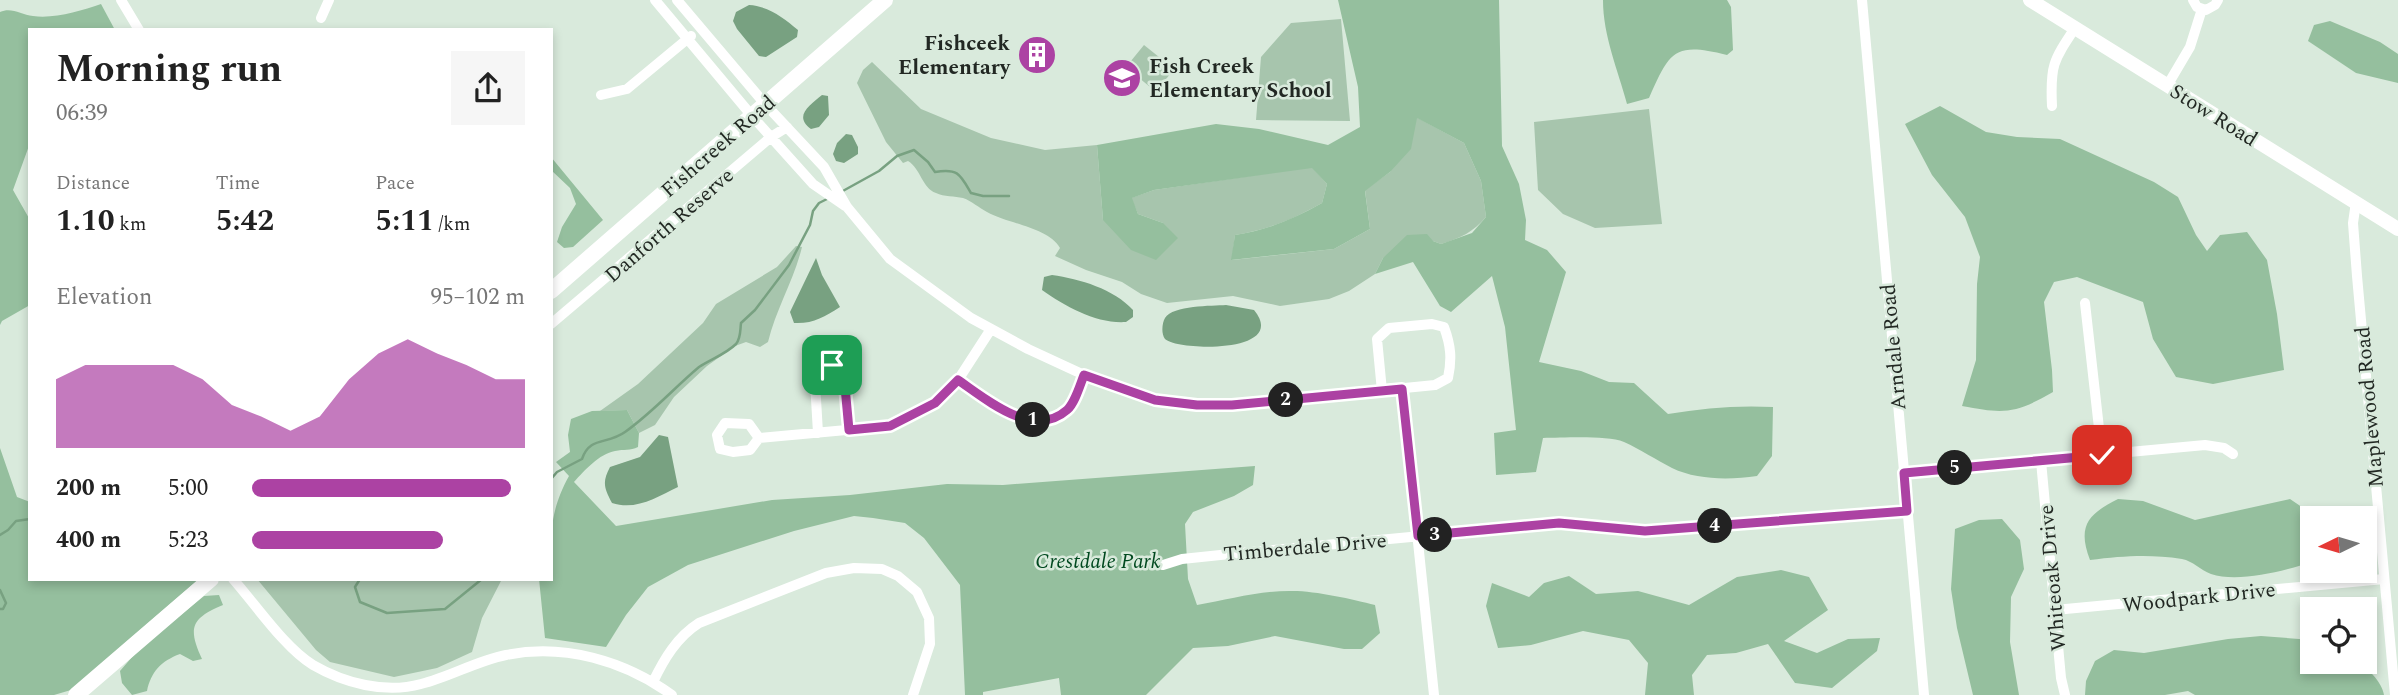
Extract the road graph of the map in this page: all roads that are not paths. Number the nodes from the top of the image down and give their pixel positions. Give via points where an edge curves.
1 (121, 0) edge
2 (329, 0) edge
3 (655, 0) edge
4 (677, 0) edge
5 (885, 0) edge
6 (1862, 0) edge
7 (2030, 0) edge
8 (2193, 0) edge
9 (2218, 0) edge
10 (2202, 9) junction
11 (321, 18) dead end
12 (138, 28) edge
13 (701, 28) junction
14 (2075, 28) junction
15 (688, 39) junction
16 (2167, 86) junction
17 (601, 95) dead end
18 (765, 104) junction
19 (2052, 106) dead end
20 (752, 116) junction
21 (787, 127) junction
22 (771, 137) junction
23 (831, 190) junction
24 (2356, 202) junction
25 (2398, 229) edge
26 (553, 289) edge
27 (2085, 303) dead end
28 (553, 322) edge
29 (991, 329) junction
30 (1084, 375) junction
31 (958, 380) junction
32 (1402, 389) junction
33 (1382, 391) junction
34 (849, 430) junction
35 (818, 433) junction
36 (759, 438) dead end
37 (2233, 454) dead end
38 (2102, 455) junction
39 (2040, 461) junction
40 (1904, 473) junction
41 (1907, 511) junction
42 (1418, 536) junction
43 (1163, 565) dead end
44 (2384, 579) junction
45 (209, 581) edge
46 (235, 581) edge
47 (2055, 610) junction
48 (653, 682) junction
49 (424, 689) edge
50 (76, 695) edge
51 (672, 695) edge
52 (913, 695) edge
53 (1434, 695) edge
54 (1924, 695) edge
55 (2065, 695) edge
56 (2395, 695) edge

1 - 12 street
2 - 11 street
3 - 15 street
4 - 13 street
5 - 18 main road, Fishcreek Road
6 - 40 street, Arndale Road
7 - 14 street, Stow Road
8 - 10 street
9 - 10 street via 2211,8
10 - 16 street via 2190,47
13 - 15 street
13 - 18 street
14 - 16 street, Stow Road
14 - 19 street via 2056,55
15 - 17 street via 631,86
15 - 20 street
16 - 24 street, Stow Road
18 - 20 main road, Fishcreek Road
18 - 21 street
20 - 22 street
20 - 26 main road, Fishcreek Road
21 - 22 street, Danforth Reserve
21 - 23 street via 824,167
22 - 23 street via 813,184
22 - 28 street, Danforth Reserve
23 - 29 street via 890,259
24 - 25 street, Stow Road
24 - 44 street, Maplewood Road via 2353,223
27 - 38 street
29 - 30 street
29 - 31 street
30 - 31 street via 1069,410 1036,420 1011,416
30 - 33 street via 1155,400 1197,405
31 - 34 street via 935,403 890,426
32 - 33 street
32 - 33 street via 1435,386 1447,378 1452,360 1444,327 1389,328 1377,339
32 - 42 street
34 - 35 street
34 - 35 street via 844,376 832,365 818,369 815,382
35 - 36 street
37 - 38 street via 2204,445
38 - 39 street
39 - 40 street
39 - 47 street, Whiteoak Drive
40 - 41 street, Arndale Road
41 - 42 street, Timberdale Drive via 1645,531 1559,523
41 - 54 street, Arndale Road
42 - 43 street, Timberdale Drive via 1194,557
42 - 53 street
44 - 47 street, Woodpark Drive
44 - 56 street, Maplewood Road
45 - 50 main road
46 - 49 street via 294,649 321,669 369,686
47 - 55 street, Whiteoak Drive
48 - 49 street via 590,657 533,652 482,661
48 - 51 street
48 - 52 street via 683,634 699,623 826,573 866,567 898,576 926,609 930,645

